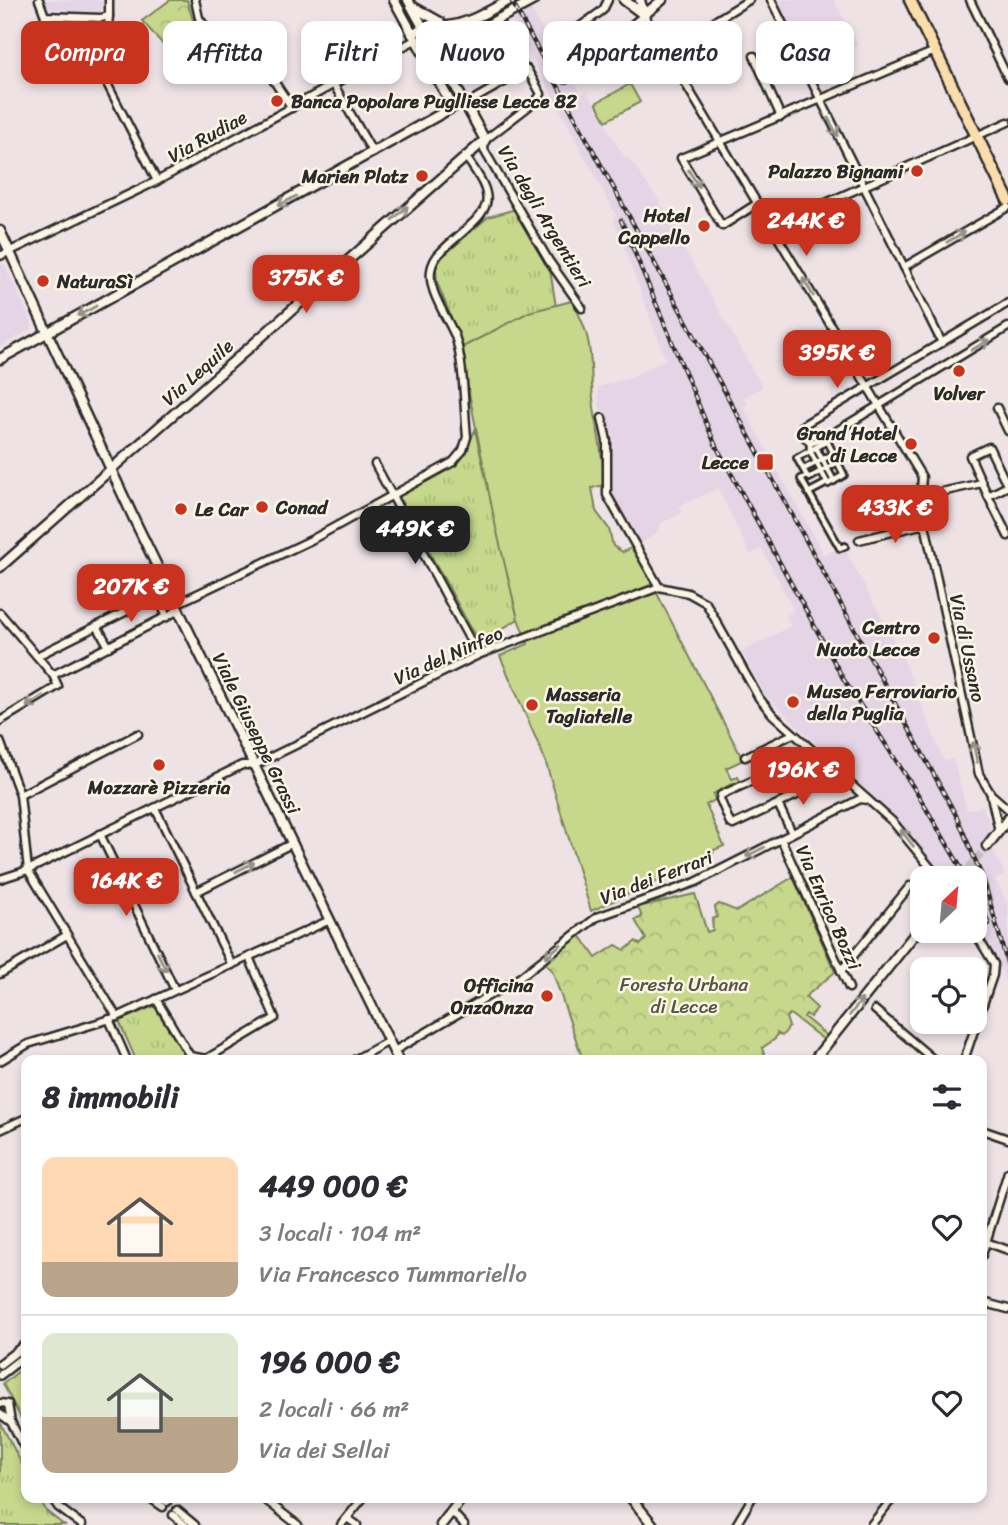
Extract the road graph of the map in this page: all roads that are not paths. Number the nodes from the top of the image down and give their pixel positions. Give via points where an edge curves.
1 (39, 0) edge
2 (109, 0) edge
3 (195, 0) edge
4 (394, 0) edge
5 (408, 0) edge
6 (510, 0) edge
7 (534, 0) edge
8 (608, 0) edge
9 (625, 0) edge
10 (640, 0) edge
11 (662, 0) edge
12 (749, 0) edge
13 (771, 0) edge
14 (910, 0) edge
15 (970, 0) edge
16 (644, 15) junction
17 (46, 16) junction
18 (108, 16) junction
19 (48, 21) edge
20 (108, 21) edge
21 (420, 21) edge
22 (445, 21) edge
23 (464, 21) edge
24 (495, 21) edge
25 (588, 21) edge
26 (637, 21) edge
27 (647, 21) edge
28 (715, 21) edge
29 (416, 34) edge
30 (413, 37) junction
31 (416, 42) edge
32 (935, 51) junction
33 (754, 57) dead end
34 (1008, 78) edge
35 (107, 84) edge
36 (440, 84) edge
37 (455, 84) edge
38 (684, 84) edge
39 (334, 85) junction
40 (476, 98) dead end
41 (464, 101) junction
42 (820, 101) junction
43 (453, 107) junction
44 (292, 108) junction
45 (781, 117) junction
46 (1008, 122) edge
47 (978, 135) junction
48 (485, 140) junction
49 (721, 142) junction
50 (373, 153) junction
51 (465, 156) junction
52 (157, 181) junction
53 (864, 186) junction
54 (1008, 200) edge
55 (758, 204) junction
56 (1008, 207) edge
57 (772, 227) junction
58 (0, 231) edge
59 (10, 252) junction
60 (0, 256) edge
61 (904, 268) junction
62 (1008, 303) edge
63 (582, 308) dead end
64 (1008, 327) edge
65 (47, 333) junction
66 (942, 343) junction
67 (0, 359) edge
68 (869, 387) junction
69 (880, 406) junction
70 (997, 408) dead end
71 (602, 418) dead end
72 (1008, 431) edge
73 (827, 438) junction
74 (812, 447) junction
75 (833, 454) junction
76 (822, 459) junction
77 (838, 462) junction
78 (816, 463) junction
79 (375, 464) dead end
80 (827, 468) junction
81 (804, 469) junction
82 (111, 470) junction
83 (821, 472) junction
84 (808, 477) junction
85 (834, 481) junction
86 (982, 482) junction
87 (827, 483) junction
88 (1008, 486) edge
89 (815, 489) junction
90 (808, 493) junction
91 (392, 495) junction
92 (923, 496) junction
93 (988, 496) junction
94 (925, 524) junction
95 (1008, 536) edge
96 (859, 540) dead end
97 (845, 546) dead end
98 (0, 568) edge
99 (659, 587) junction
100 (177, 607) junction
101 (0, 613) edge
102 (167, 617) junction
103 (3, 622) edge
104 (97, 626) junction
105 (109, 647) junction
106 (478, 655) junction
107 (37, 656) junction
108 (53, 675) junction
109 (0, 720) edge
110 (138, 734) dead end
111 (793, 734) junction
112 (0, 741) edge
113 (814, 753) junction
114 (745, 757) dead end
115 (255, 765) junction
116 (991, 794) junction
117 (20, 795) junction
118 (870, 801) junction
119 (778, 804) junction
120 (155, 808) junction
121 (1008, 808) edge
122 (1008, 819) edge
123 (999, 831) junction
124 (792, 833) junction
125 (100, 834) junction
126 (781, 839) junction
127 (293, 843) junction
128 (987, 846) tunnel mouth
129 (930, 866) edge
130 (28, 870) junction
131 (1, 877) edge
132 (910, 886) dead end
133 (197, 892) junction
134 (330, 920) junction
135 (67, 934) junction
136 (910, 940) edge
137 (981, 943) edge
138 (249, 957) junction
139 (232, 965) junction
140 (841, 971) junction
141 (0, 974) edge
142 (849, 988) dead end
143 (176, 990) junction
144 (156, 999) junction
145 (875, 1010) dead end
146 (113, 1018) junction
147 (389, 1041) junction
148 (125, 1055) edge
149 (189, 1055) edge
150 (213, 1055) edge
151 (363, 1055) edge
152 (396, 1055) edge
153 (403, 1055) edge
154 (818, 1055) edge
155 (928, 1055) edge
156 (966, 1055) edge
157 (0, 1060) edge
158 (21, 1120) edge
159 (0, 1130) edge
160 (987, 1132) edge
161 (1008, 1139) edge
162 (1008, 1172) edge
163 (987, 1232) edge
164 (987, 1242) edge
165 (1008, 1250) edge
166 (987, 1303) edge
167 (1008, 1309) edge
168 (21, 1348) edge
169 (21, 1359) edge
170 (0, 1364) edge
171 (0, 1375) edge
172 (0, 1404) edge
173 (0, 1414) edge
174 (11, 1422) junction
175 (21, 1441) edge
176 (55, 1503) edge
177 (269, 1503) edge
178 (359, 1503) edge
179 (458, 1503) edge
180 (635, 1503) edge
181 (749, 1503) edge
182 (888, 1503) edge
183 (452, 1511) junction
184 (347, 1518) junction
185 (82, 1525) edge
186 (185, 1525) edge
187 (195, 1525) edge
188 (297, 1525) edge
189 (341, 1525) edge
190 (356, 1525) edge
191 (441, 1525) edge
192 (464, 1525) edge
193 (653, 1525) edge
194 (736, 1525) edge
195 (872, 1525) edge

1 - 17 street
2 - 18 street
3 - 44 street via 207,29 223,45 261,62
4 - 30 main road
5 - 21 main road
5 - 22 main road via 426,16
6 - 23 main road
7 - 24 main road
8 - 25 street
9 - 16 main road
10 - 16 main road
11 - 16 main road
12 - 28 street
13 - 42 street
14 - 32 main road
15 - 34 street
16 - 26 street
16 - 27 street, Via di Ussano
17 - 18 street
17 - 19 street
18 - 20 street
29 - 30 main road
30 - 31 main road
30 - 39 street, Via Rudiae
32 - 42 street
32 - 47 main road
33 - 45 street
35 - 52 street
36 - 43 main road
37 - 41 main road
38 - 49 street, Via di Ussano
39 - 44 street, Via Rudiae
39 - 50 street
40 - 48 street, Via Lequile via 527,69 541,94
41 - 43 main road
41 - 48 main road
42 - 45 street
42 -> 53 street
43 - 50 main road
44 - 52 street, Via Rudiae
45 - 49 street
46 - 47 street
47 - 53 street
47 - 54 main road
48 - 51 main road, Via Lequile
48 - 63 street, Via degli Argentieri via 484,150
49 - 55 street, Via di Ussano
49 -> 55 street via 681,158 722,226
50 -> 65 main road
82 -> 51 main road, Via Lequile
51 - 91 street via 488,195 484,214 436,256 431,283 456,338 467,437 453,461
52 - 59 street, Via Rudiae
53 - 57 street
53 - 61 street
55 - 57 street, Via di Ussano
61 -> 56 street
68 -> 57 street, Via di Ussano
58 - 59 main road, Viale Giuseppe Grassi
59 - 60 street, Via Rudiae
59 - 65 main road, Viale Giuseppe Grassi
61 - 66 street
62 - 66 street
69 -> 64 street
65 - 67 main road
65 - 82 main road, Viale Giuseppe Grassi
66 - 68 street
68 - 69 street, Via di Ussano
68 - 74 street via 802,429
69 - 73 street
69 - 92 street, Via di Ussano via 922,477
70 - 72 street
71 - 99 street via 607,495
73 - 74 street
73 - 75 street
74 - 76 street
74 - 78 street
74 - 81 street via 797,458
75 - 76 street
75 - 77 street
76 - 78 street
76 - 80 street
77 - 80 street
77 - 85 street via 844,475
78 - 81 street
78 - 83 street
79 - 91 street
80 - 83 street
80 - 85 street
81 - 84 street
82 - 98 main road, Via Lequile
82 - 100 main road, Viale Giuseppe Grassi
83 - 84 street
83 - 87 street
84 - 89 street
84 - 90 street via 801,479
85 - 87 street
86 - 88 street via 970,456 989,447
86 - 92 street
86 - 93 street
87 - 89 street
88 - 93 street
89 - 90 street
90 - 97 street via 840,548
91 - 100 street
91 - 106 street
92 - 94 street, Via di Ussano
93 - 95 street
94 - 96 street
116 -> 94 street, Via di Ussano via 979,774
99 - 106 street, Via del Ninfeo
99 - 111 street via 706,603 759,698
100 - 102 street
100 - 115 main road, Viale Giuseppe Grassi
101 - 103 street
102 - 104 street via 157,596
102 - 105 street
103 - 107 street
104 - 105 street
104 - 107 street
105 - 108 street
106 - 115 street, Via del Ninfeo
107 - 108 street
108 -> 109 street via 58,686
110 - 117 street
111 - 113 street
111 - 114 street
112 - 117 street
113 - 118 street
113 - 119 street via 820,784
113 - 119 street via 720,799 733,825
115 - 120 street, Via del Ninfeo via 242,765
115 - 127 main road, Viale Giuseppe Grassi
116 - 121 street, Via di Ussano
116 - 123 street
117 - 130 street
118 - 124 street, Via dei Ferrari via 860,799
129 -> 118 street
119 - 124 street
120 - 125 street, Via del Ninfeo
120 - 133 street
122 - 123 main road
123 - 128 main road
124 - 126 street, Via dei Ferrari
125 - 130 street, Via del Ninfeo
125 -> 143 street
126 - 140 street, Via Enrico Bozzi
126 -> 153 street, Via dei Ferrari via 696,882 597,917 519,978
133 -> 127 street
127 - 134 main road, Viale Giuseppe Grassi
130 - 131 street, Via del Ninfeo
130 - 135 street
132 - 140 street
133 - 139 street
134 - 138 street
134 - 147 main road, Viale Giuseppe Grassi
135 - 141 street
135 - 146 street
154 -> 136 main road
137 - 156 street via 994,964 993,975
138 - 139 street
138 - 150 street via 275,1018
139 - 143 street
140 - 142 street, Via Enrico Bozzi
143 - 144 street
144 - 146 street
144 - 149 street
145 - 155 street
146 - 148 street
146 - 157 street via 28,1044
147 - 151 street
147 - 152 main road, Viale Giuseppe Grassi
158 - 159 street
160 - 161 street
162 - 163 street
164 - 165 street
166 - 167 street
168 - 170 street
169 - 171 street
172 - 174 street via 9,1406
173 - 174 street
174 - 175 street
176 - 185 street
177 - 188 street
178 - 184 street
179 - 183 main road
180 - 193 main road
181 - 194 street
182 - 195 street
183 - 191 main road
183 - 192 street
184 - 189 street
184 - 190 street
186 - 187 street via 175,1513

